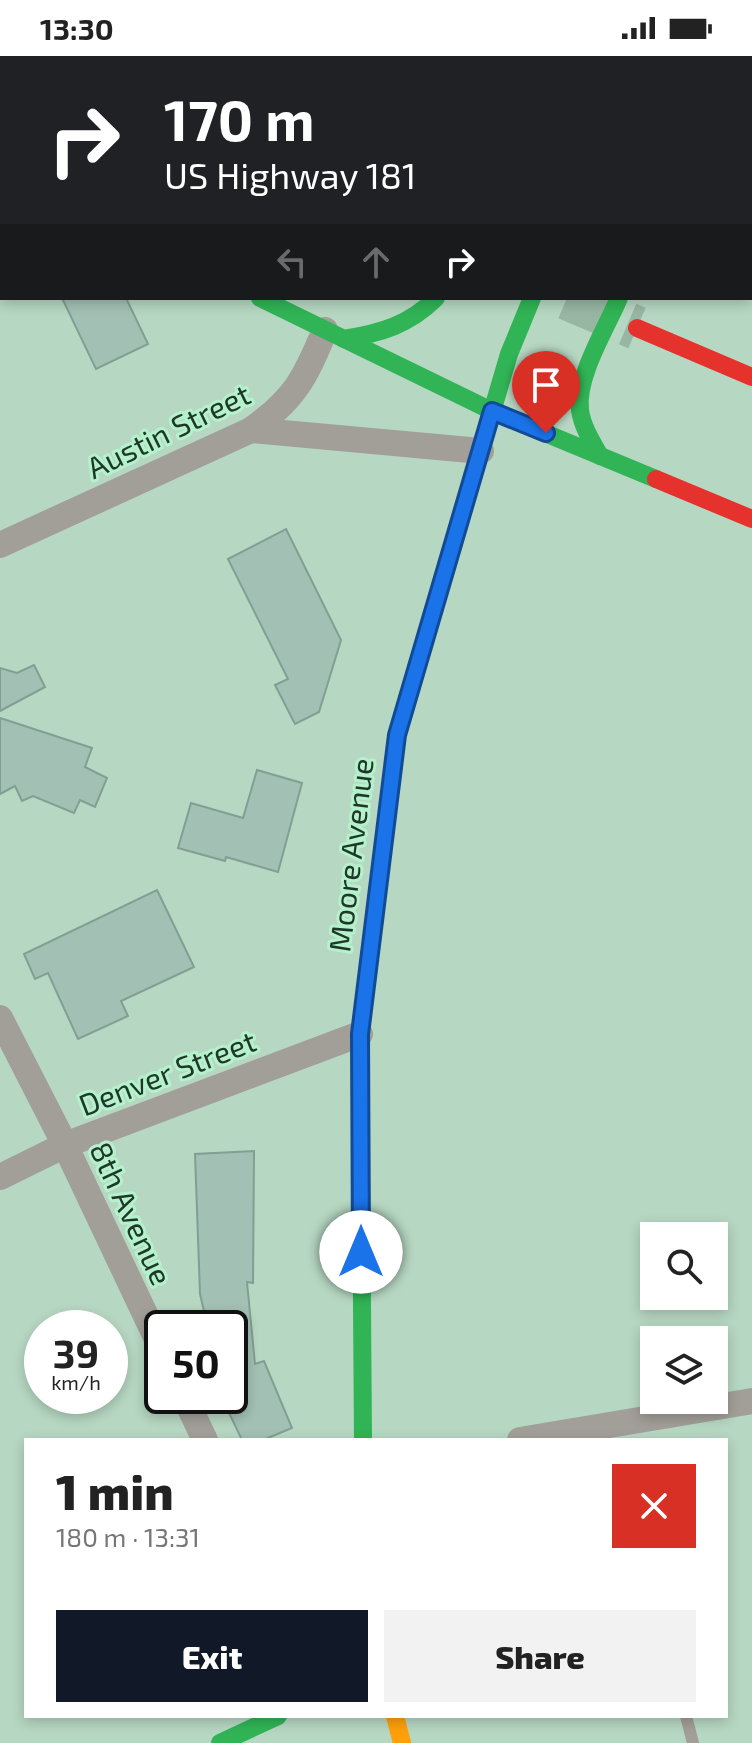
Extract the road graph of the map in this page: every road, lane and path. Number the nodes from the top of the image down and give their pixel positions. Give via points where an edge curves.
1 (264, 300) edge
2 (434, 300) edge
3 (531, 300) edge
4 (618, 300) edge
5 (637, 328) tunnel mouth
6 (335, 334) junction
7 (752, 377) edge
8 (492, 411) junction
9 (251, 430) junction
10 (481, 451) junction
11 (600, 456) junction
12 (752, 519) edge
13 (0, 545) edge
14 (0, 1018) edge
15 (360, 1034) junction
16 (65, 1145) junction
17 (0, 1177) edge
18 (144, 1312) edge
19 (752, 1401) edge
20 (193, 1414) edge
21 (204, 1438) edge
22 (363, 1438) edge
23 (536, 1438) edge
24 (274, 1718) edge
25 (396, 1718) edge
26 (687, 1718) edge
27 (220, 1743) edge
28 (402, 1743) edge
29 (693, 1743) edge

1 - 6 main road
2 - 6 main road via 396,329
3 - 8 main road, Moore Avenue
4 - 11 main road via 581,389 580,409
5 - 7 main road
6 - 8 main road
6 - 9 street, Austin Street via 280,410
8 - 10 main road, Moore Avenue
8 - 11 main road
9 - 10 street
9 - 13 street, Austin Street
10 - 15 main road, Moore Avenue via 397,735
11 - 12 main road
14 - 16 street, 8th Avenue
15 - 16 street, Denver Street
15 - 22 main road, Moore Avenue
16 - 17 street, Denver Street
16 - 18 street, 8th Avenue
19 - 23 street via 630,1426
20 - 21 street
24 - 27 main road
25 - 28 main road
26 - 29 lane

